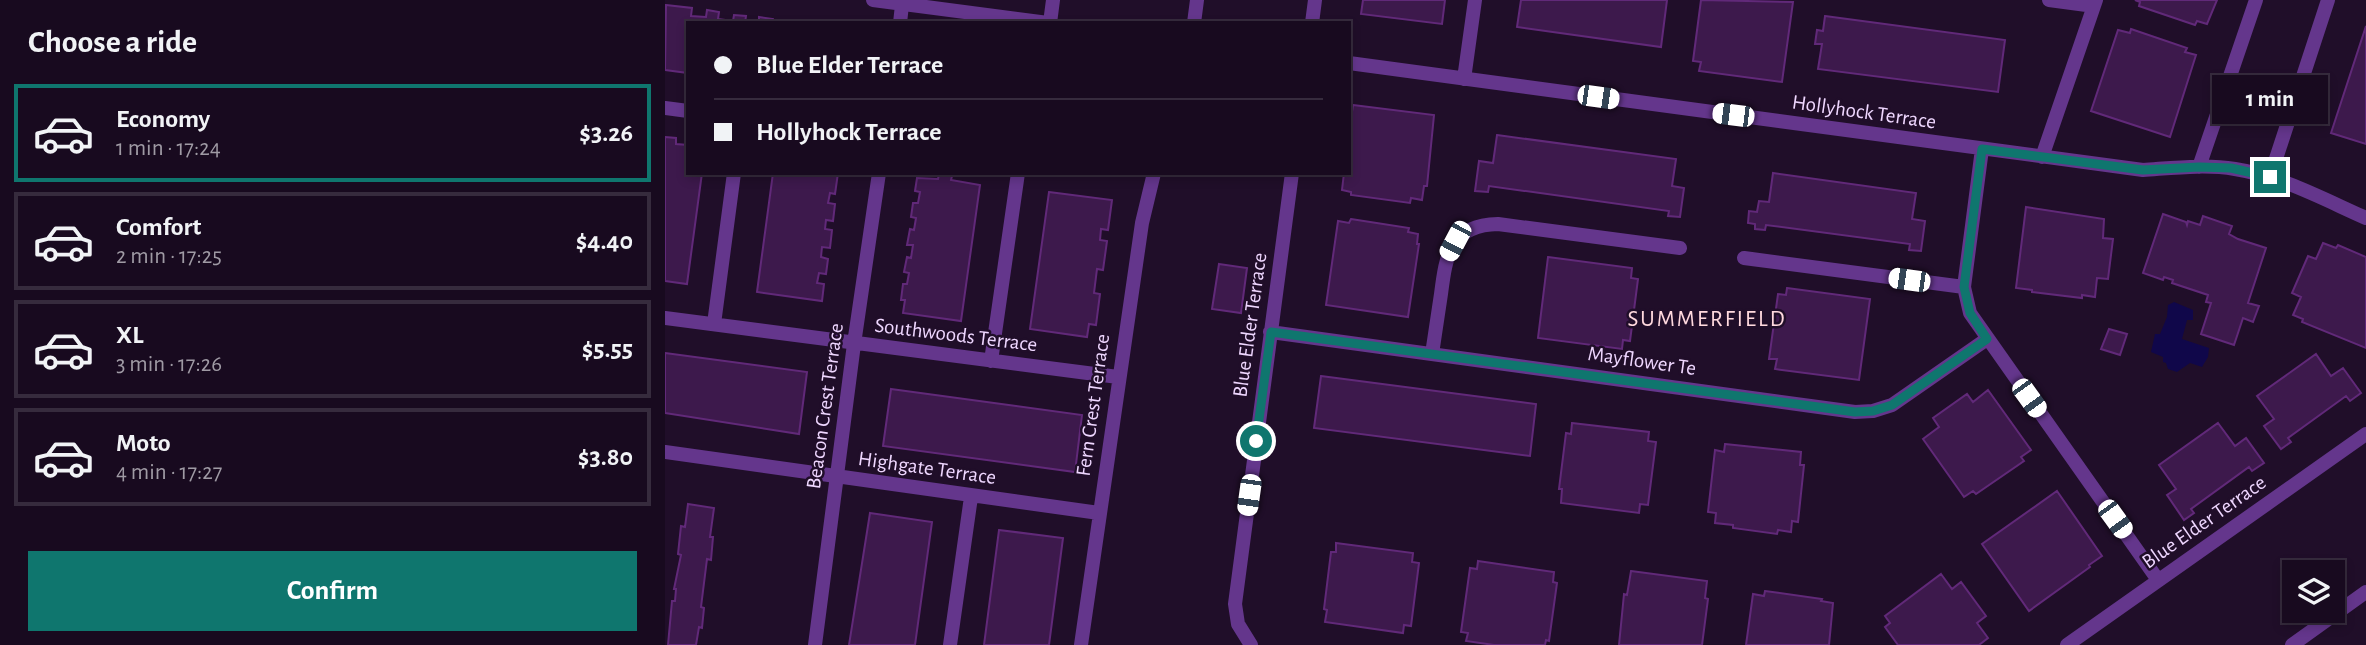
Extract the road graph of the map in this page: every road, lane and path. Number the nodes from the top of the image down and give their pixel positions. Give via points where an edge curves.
1 (873, 0) edge
2 (1053, 0) edge
3 (1197, 0) edge
4 (1315, 0) edge
5 (1475, 0) edge
6 (2049, 0) edge
7 (2256, 0) edge
8 (2328, 0) edge
9 (2095, 3) edge
10 (902, 5) junction
11 (900, 21) edge
12 (1033, 21) edge
13 (1049, 21) edge
14 (1194, 21) edge
15 (1312, 21) edge
16 (1351, 63) edge
17 (1464, 79) junction
18 (665, 108) edge
19 (686, 111) edge
20 (1982, 149) junction
21 (2042, 157) junction
22 (2199, 167) junction
23 (734, 175) edge
24 (879, 175) edge
25 (1018, 175) edge
26 (1154, 175) edge
27 (1292, 175) edge
28 (2270, 177) junction
29 (2366, 218) edge
30 (1680, 248) dead end
31 (1744, 258) dead end
32 (1964, 287) junction
33 (665, 318) edge
34 (713, 324) junction
35 (1271, 332) junction
36 (1987, 339) junction
37 (854, 344) junction
38 (1432, 354) junction
39 (991, 361) junction
40 (1118, 377) junction
41 (2366, 434) edge
42 (665, 452) edge
43 (836, 476) junction
44 (971, 496) junction
45 (1099, 513) junction
46 (2158, 580) junction
47 (2366, 592) edge
48 (2298, 643) edge
49 (815, 645) edge
50 (950, 645) edge
51 (1081, 645) edge
52 (1251, 645) edge
53 (2067, 645) edge

1 - 10 street
2 - 13 street
3 - 14 street
4 - 15 street
5 - 17 street
6 - 9 street
7 - 22 street
8 - 28 street
9 - 21 street
10 - 11 street
10 - 12 street
16 - 17 street, Hollyhock Terrace
17 - 20 street, Hollyhock Terrace
18 - 19 street
20 - 21 street, Hollyhock Terrace
20 - 32 street
21 - 22 street, Hollyhock Terrace via 2143,170
22 - 28 street, Hollyhock Terrace
23 - 34 street
24 - 37 street, Beacon Crest Terrace
25 - 39 street
26 - 40 street, Fern Crest Terrace
27 - 35 street, Blue Elder Terrace
28 - 29 street, Hollyhock Terrace
30 - 38 street via 1498,224 1467,230 1446,257
31 - 32 street
32 - 36 street via 1970,313
33 - 34 street, Southwoods Terrace
34 - 37 street, Southwoods Terrace
35 - 38 street, Mayflower Te
35 - 52 street, Blue Elder Terrace via 1235,604 1238,624
36 - 38 street, Mayflower Te via 1892,405 1855,412
36 - 46 street
37 - 39 street, Southwoods Terrace
37 - 43 street, Beacon Crest Terrace
39 - 40 street, Southwoods Terrace
40 - 45 street, Fern Crest Terrace
41 - 46 street, Blue Elder Terrace
42 - 43 street, Highgate Terrace
43 - 44 street, Highgate Terrace
43 - 49 street, Beacon Crest Terrace
44 - 45 street, Highgate Terrace
44 - 50 street
45 - 51 street, Fern Crest Terrace
46 - 53 street, Blue Elder Terrace
47 - 48 street

